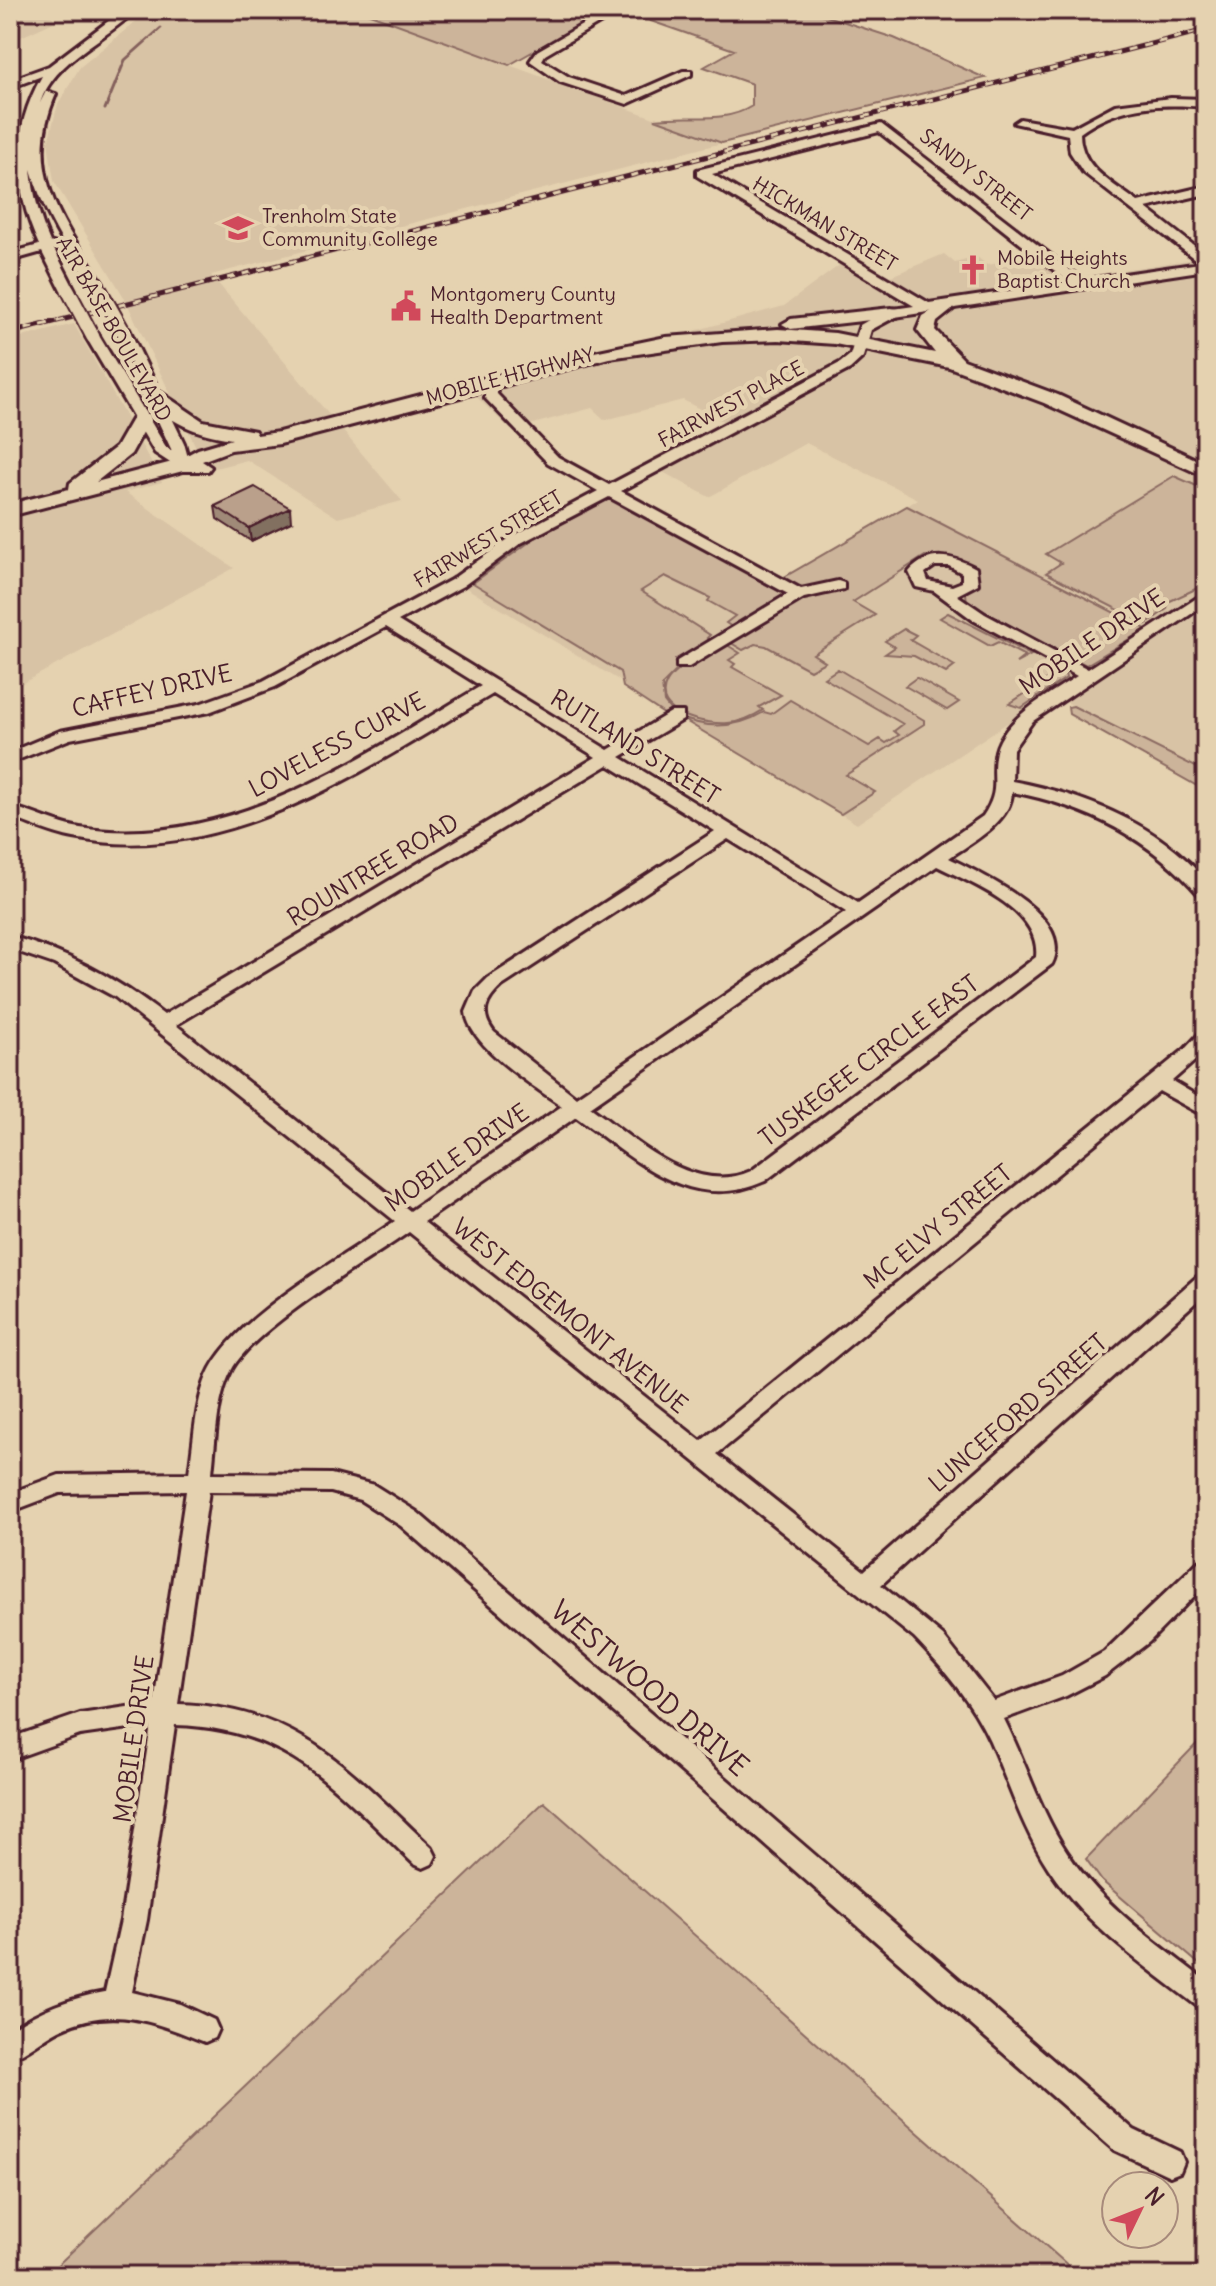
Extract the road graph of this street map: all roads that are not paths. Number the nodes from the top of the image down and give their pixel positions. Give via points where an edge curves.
1 (130, 10) edge
2 (616, 10) edge
3 (70, 57) junction
4 (52, 69) junction
5 (687, 73) dead end
6 (10, 84) edge
7 (1206, 103) edge
8 (10, 105) edge
9 (32, 109) junction
10 (1020, 123) dead end
11 (1074, 132) junction
12 (701, 173) joint
13 (1206, 190) edge
14 (1138, 206) junction
15 (17, 212) dead end
16 (69, 241) junction
17 (43, 247) junction
18 (10, 257) edge
19 (1206, 264) edge
20 (1082, 286) junction
21 (934, 309) junction
22 (891, 313) junction
23 (745, 334) junction
24 (862, 343) junction
25 (973, 369) junction
26 (490, 382) junction
27 (154, 394) junction
28 (142, 418) junction
29 (280, 438) junction
30 (183, 465) junction
31 (1206, 471) edge
32 (610, 491) junction
33 (64, 496) junction
34 (10, 510) edge
35 (838, 586) dead end
36 (942, 592) dead end
37 (799, 594) junction
38 (1206, 597) edge
39 (387, 621) junction
40 (683, 664) dead end
41 (1088, 675) junction
42 (494, 686) junction
43 (677, 716) dead end
44 (607, 757) junction
45 (10, 758) edge
46 (1004, 785) junction
47 (10, 811) edge
48 (726, 832) junction
49 (936, 859) junction
50 (1206, 892) edge
51 (859, 912) junction
52 (10, 942) edge
53 (164, 1024) junction
54 (1206, 1039) edge
55 (1158, 1082) junction
56 (578, 1106) junction
57 (1206, 1110) edge
58 (410, 1222) junction
59 (1206, 1281) edge
60 (701, 1454) junction
61 (199, 1481) junction
62 (10, 1503) edge
63 (1206, 1569) edge
64 (866, 1586) junction
65 (988, 1714) junction
66 (164, 1716) junction
67 (10, 1749) edge
68 (423, 1856) dead end
69 (1206, 1997) edge
70 (116, 2003) junction
71 (205, 2029) dead end
72 (10, 2046) edge
73 (1170, 2162) dead end

1 - 3 street, AIR BASE BOULEVARD
2 - 5 street via 541,53 536,61 627,100
3 - 4 street, AIR BASE BOULEVARD
3 - 9 street, AIR BASE BOULEVARD via 68,70
4 - 6 street
4 - 9 street, AIR BASE BOULEVARD
7 - 11 street via 1123,106
8 - 9 street
9 - 16 street, AIR BASE BOULEVARD via 34,164 42,193
9 - 17 street, AIR BASE BOULEVARD via 16,152 19,184
10 - 11 street
11 - 14 street via 1082,164
12 - 20 street, SANDY STREET via 881,128
12 - 21 street, HICKMAN STREET
13 - 14 street
14 - 19 street
15 - 17 street
16 - 17 street
16 - 27 street, AIR BASE BOULEVARD, bridge
17 - 18 street
17 - 28 street, AIR BASE BOULEVARD, bridge
19 - 20 street
20 - 21 street
21 - 22 street
21 - 24 street via 883,327
21 - 25 main road via 928,336
22 - 23 main road
22 - 24 street via 865,328
23 - 24 main road
23 - 26 main road, MOBILE HIGHWAY via 637,345
24 - 25 main road
24 - 32 street, FAIRWEST PLACE via 845,366
25 - 31 main road via 1052,399
26 - 29 main road, MOBILE HIGHWAY
26 - 32 street, FAIRWEST STREET via 490,395 550,458
27 - 29 main road via 170,412 197,427
27 - 30 street, AIR BASE BOULEVARD
28 - 30 street, AIR BASE BOULEVARD via 160,450
28 - 33 main road via 124,450
29 - 30 main road, MOBILE HIGHWAY via 256,453 203,467
30 - 33 main road, MOBILE HIGHWAY
32 - 37 street, FAIRWEST STREET
32 - 39 street, FAIRWEST STREET via 516,540 457,583
33 - 34 main road, MOBILE HIGHWAY
35 - 37 street
36 - 41 street
37 - 40 street
38 - 41 street, MOBILE DRIVE
39 - 42 street, RUTLAND STREET
39 - 45 street, CAFFEY DRIVE via 243,695 66,735
41 - 46 street, MOBILE DRIVE via 1018,726 1005,749
42 - 44 street, RUTLAND STREET
42 - 47 street, LOVELESS CURVE via 289,803 229,825 170,836 114,837 55,828
43 - 44 street, ROUNTREE ROAD
44 - 48 street, RUTLAND STREET
44 - 53 street, ROUNTREE ROAD
46 - 49 street, MOBILE DRIVE via 1003,799 989,820
46 - 50 street via 1068,800 1130,827 1178,861
48 - 51 street, RUTLAND STREET
48 - 56 street, TUSKEGEE CIRCLE EAST via 495,982 479,999 476,1018 485,1036
49 - 51 street, MOBILE DRIVE
49 - 56 street, TUSKEGEE CIRCLE EAST via 1039,923 1049,942 1045,960 766,1170 722,1186 683,1179
51 - 56 street, MOBILE DRIVE
52 - 53 street, WEST EDGEMONT AVENUE via 101,979
53 - 58 street, WEST EDGEMONT AVENUE
54 - 55 street, MC ELVY STREET
55 - 57 street
55 - 60 street, MC ELVY STREET
56 - 58 street, MOBILE DRIVE
58 - 60 street, WEST EDGEMONT AVENUE
58 - 61 street, MOBILE DRIVE via 255,1328 233,1349 215,1380
59 - 64 street, LUNCEFORD STREET
60 - 64 street, WEST EDGEMONT AVENUE
61 - 62 street, WESTWOOD DRIVE via 74,1482
61 - 66 street, MOBILE DRIVE
61 - 73 street, WESTWOOD DRIVE via 331,1483 366,1492 393,1507 1124,2140
63 - 65 street via 1099,1668
64 - 65 street, WEST EDGEMONT AVENUE via 942,1651
65 - 69 street, WEST EDGEMONT AVENUE via 1040,1828 1078,1889
66 - 67 street via 83,1721
66 - 68 street via 233,1720 277,1734 321,1761
66 - 70 street, MOBILE DRIVE via 134,1920
70 - 71 street via 171,2012
70 - 72 street via 53,2016

